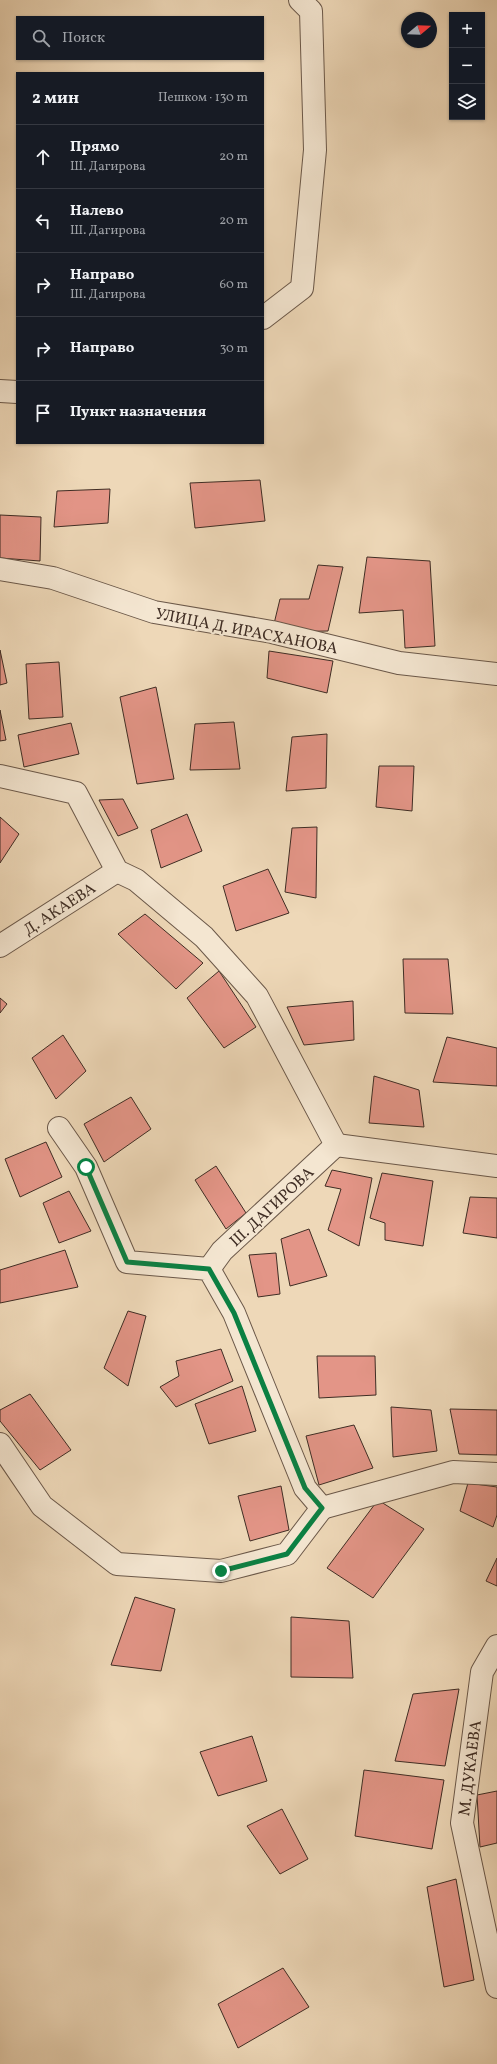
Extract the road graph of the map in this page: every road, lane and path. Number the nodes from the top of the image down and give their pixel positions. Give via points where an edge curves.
1 (300, 0) edge
2 (264, 317) edge
3 (0, 391) edge
4 (16, 392) edge
5 (0, 569) edge
6 (497, 674) edge
7 (0, 776) edge
8 (117, 871) junction
9 (0, 946) edge
10 (59, 1128) dead end
11 (336, 1145) junction
12 (497, 1166) edge
13 (209, 1269) junction
14 (0, 1444) edge
15 (497, 1474) edge
16 (322, 1508) junction
17 (497, 1646) edge
18 (497, 1987) edge

1 - 2 street via 310,11 315,150 302,288
3 - 4 street
5 - 6 street, УЛИЦА Д. ИРАСХАНОВА via 53,578 154,612 272,632 399,663
7 - 8 street via 76,793
8 - 9 street, Д. АКАЕВА
8 - 11 street via 136,880 204,937 257,996
10 - 13 street via 86,1167 127,1262
11 - 12 street
11 - 13 street, Ш. ДАГИРОВА via 222,1251
13 - 16 street via 234,1313 305,1488
14 - 16 street via 42,1506 117,1564 221,1571 287,1554
15 - 16 street via 453,1472
17 - 18 street, М. ДУКАЕВА via 482,1672 462,1823

